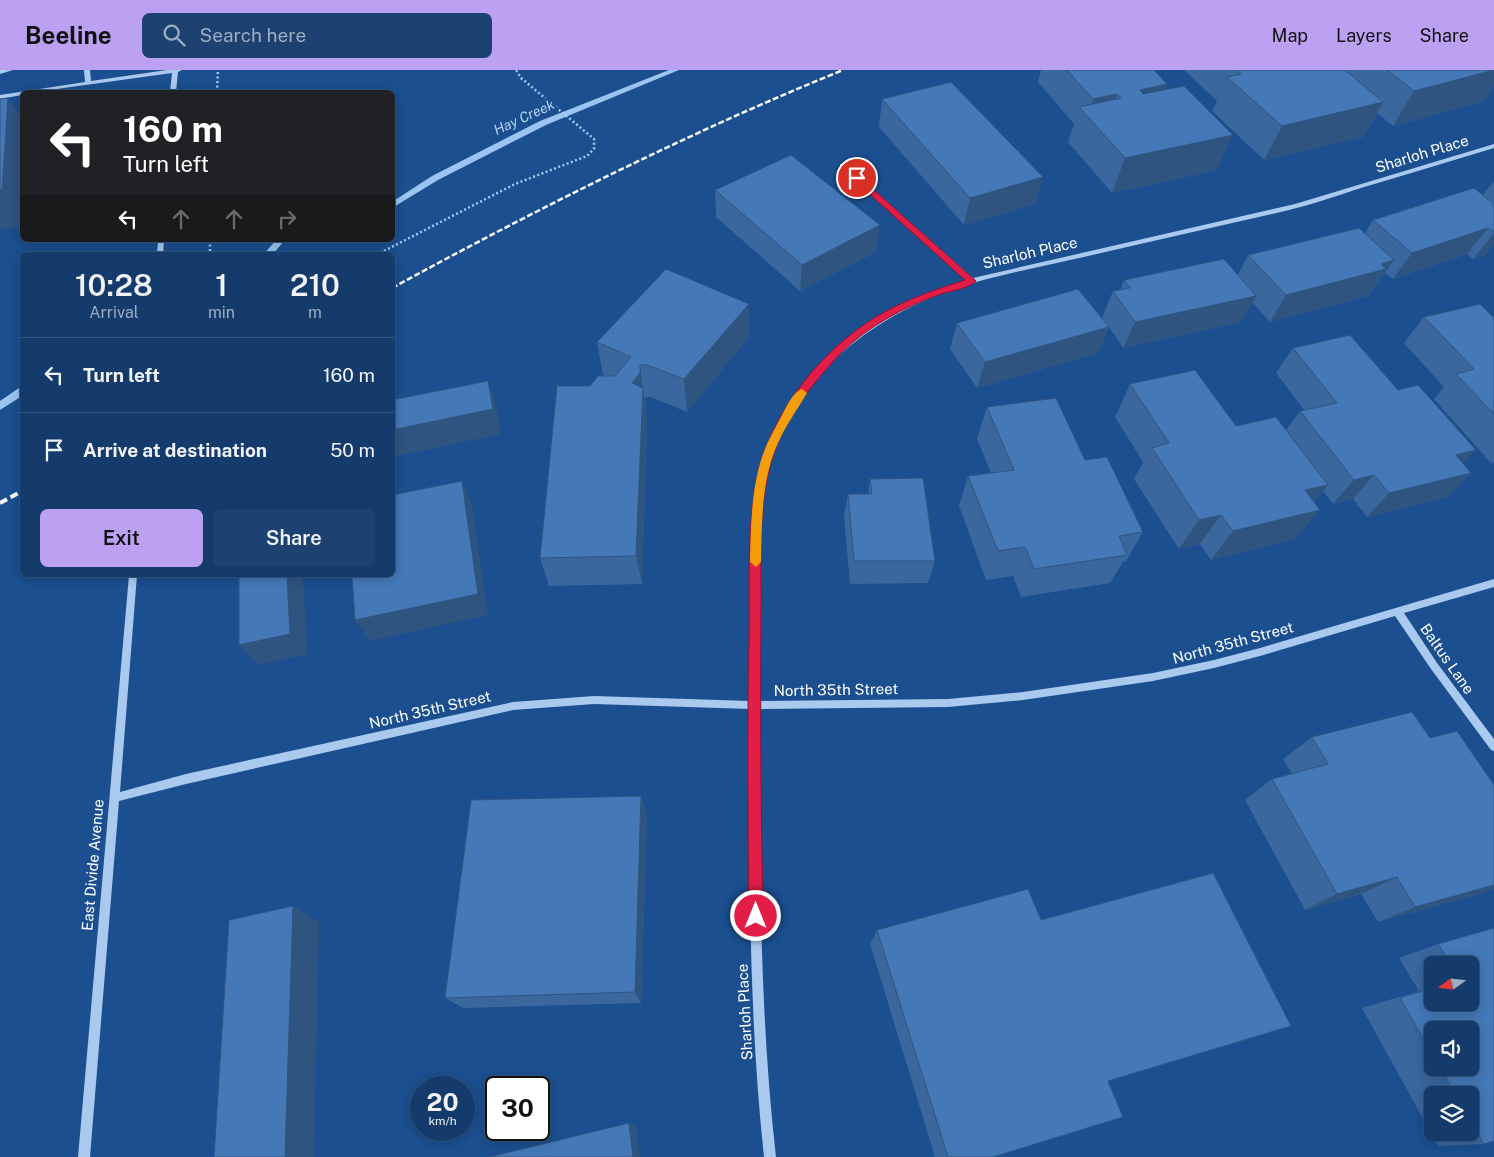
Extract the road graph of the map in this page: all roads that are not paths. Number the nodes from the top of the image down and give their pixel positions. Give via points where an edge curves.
1 (10, 70) edge
2 (87, 70) edge
3 (175, 70) edge
4 (179, 70) edge
5 (0, 72) edge
6 (88, 83) junction
7 (43, 90) edge
8 (173, 90) edge
9 (20, 94) edge
10 (0, 97) edge
11 (1494, 146) edge
12 (842, 165) dead end
13 (972, 281) junction
14 (133, 577) edge
15 (1494, 583) edge
16 (1397, 611) junction
17 (754, 705) junction
18 (1494, 746) edge
19 (114, 798) junction
20 (84, 1157) edge
21 (770, 1157) edge

1 - 5 street
2 - 6 street
3 - 4 street
3 - 6 street
3 - 8 street
6 - 7 street
9 - 10 street
11 - 13 street, Sharloh Place via 1296,206
12 - 13 street
13 - 17 street, Sharloh Place via 933,293 869,325 840,348 813,377 791,408 772,445 762,477 757,513
14 - 19 street, East Divide Avenue
15 - 16 street, North 35th Street
16 - 17 street, North 35th Street via 1214,664 1153,677 948,703
16 - 18 street, Baltus Lane
17 - 19 street, North 35th Street via 594,700 513,706
17 - 21 street, Sharloh Place via 756,954
19 - 20 street, East Divide Avenue

